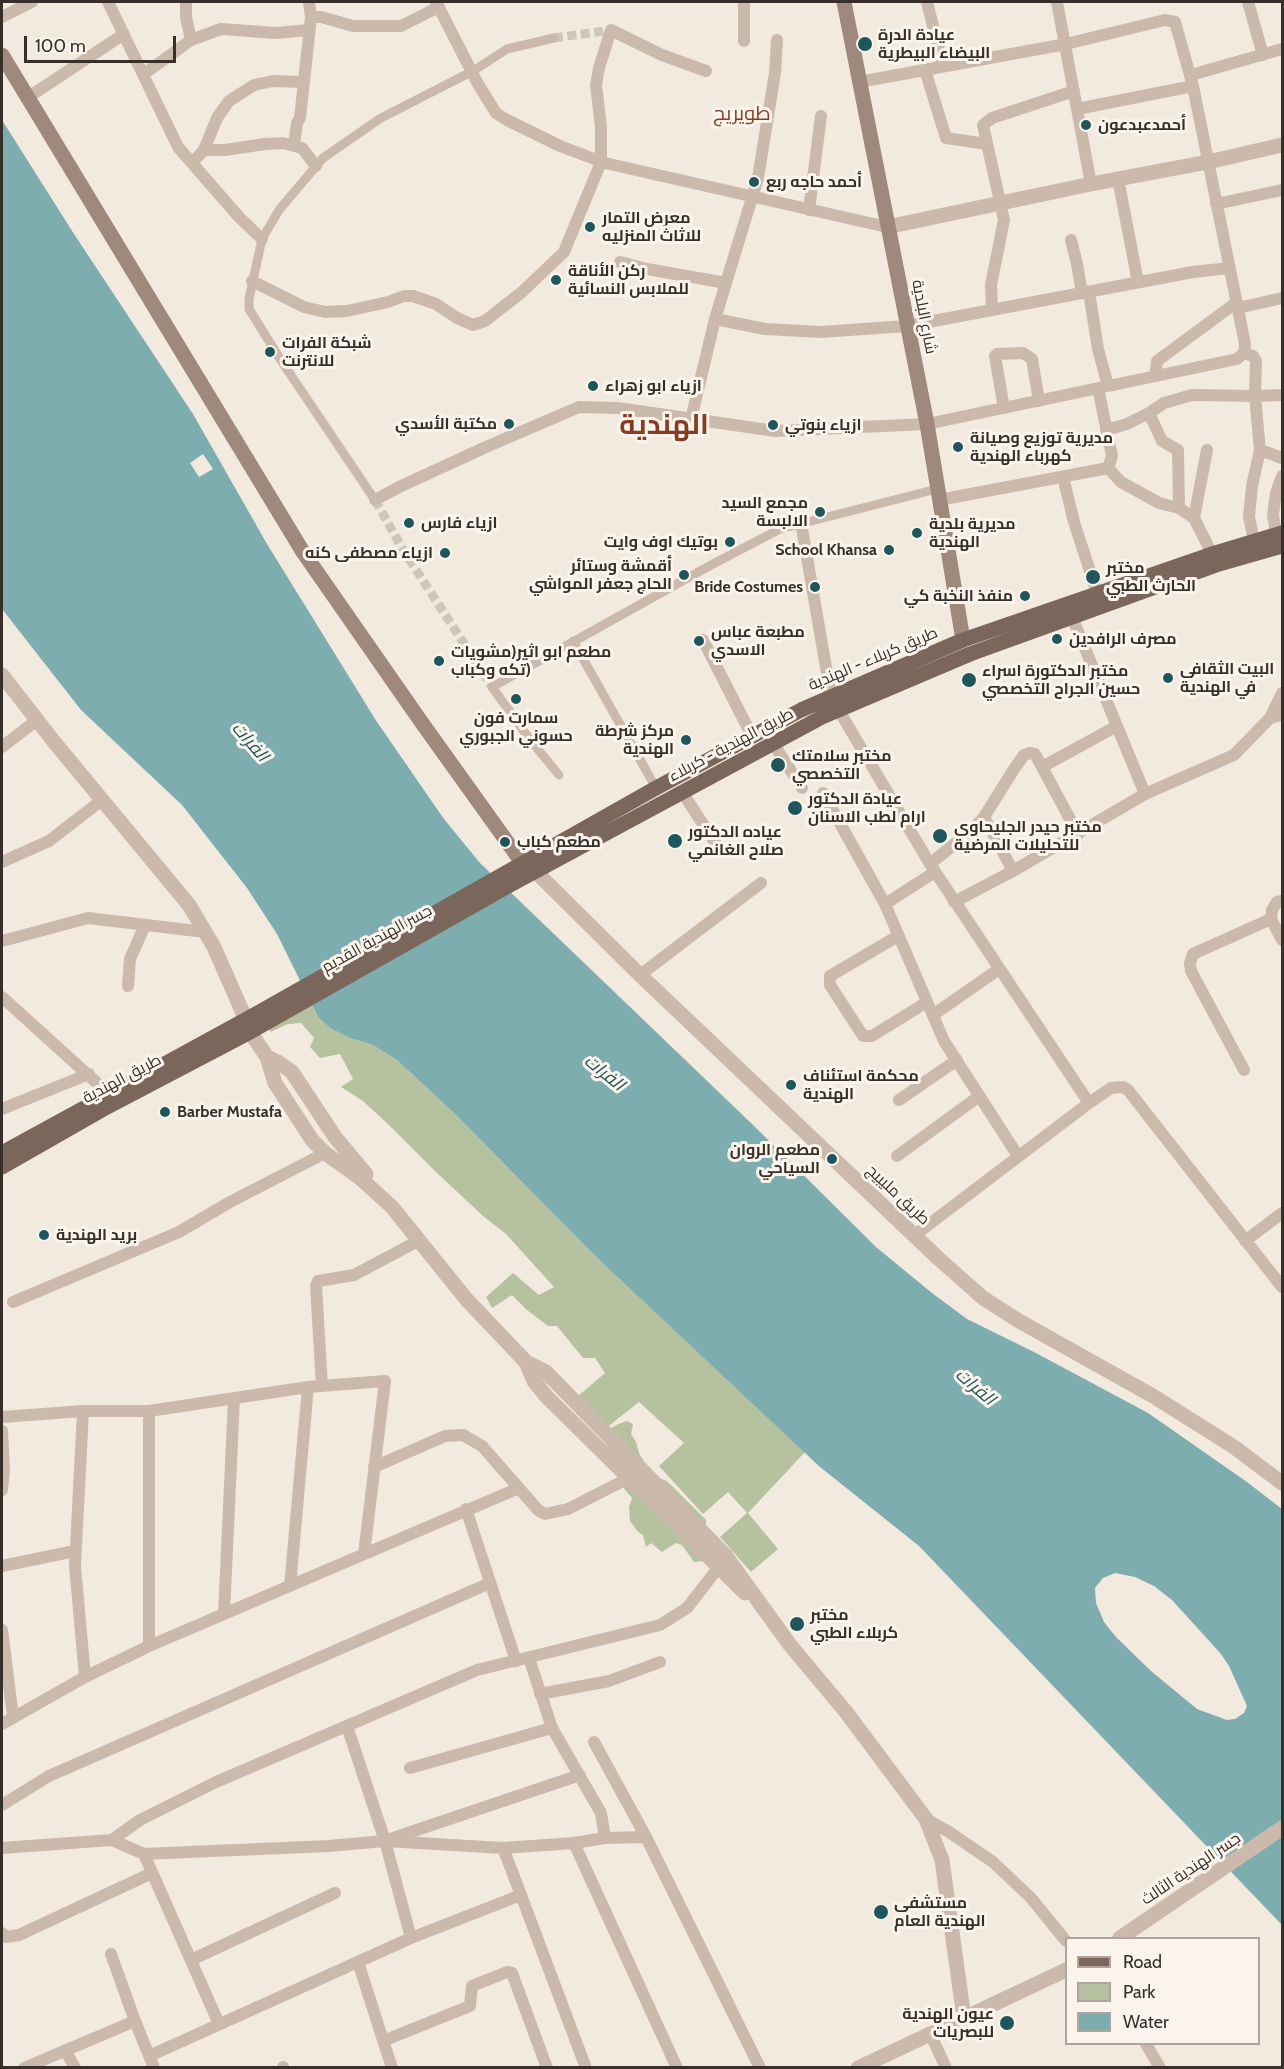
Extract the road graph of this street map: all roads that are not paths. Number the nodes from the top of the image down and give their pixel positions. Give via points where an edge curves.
1 (32, 2) edge
2 (108, 2) edge
3 (186, 2) edge
4 (309, 2) edge
5 (744, 2) edge
6 (844, 2) edge
7 (927, 2) edge
8 (1057, 2) edge
9 (1248, 2) edge
10 (437, 4) edge
11 (2, 17) edge
12 (311, 17) junction
13 (309, 30) junction
14 (124, 34) junction
15 (554, 38) tunnel mouth
16 (191, 40) junction
17 (777, 40) dead end
18 (744, 41) dead end
19 (1066, 44) junction
20 (1282, 49) edge
21 (2, 55) edge
22 (1263, 55) junction
23 (943, 66) junction
24 (706, 70) dead end
25 (925, 70) junction
26 (473, 71) junction
27 (144, 74) junction
28 (1192, 80) junction
29 (303, 82) junction
30 (859, 82) junction
31 (1074, 91) junction
32 (27, 98) junction
33 (1077, 109) junction
34 (821, 116) dead end
35 (987, 144) junction
36 (294, 145) junction
37 (1282, 145) edge
38 (204, 150) junction
39 (601, 162) junction
40 (1208, 162) junction
41 (192, 163) junction
42 (316, 166) junction
43 (1118, 179) junction
44 (1091, 184) junction
45 (1282, 190) edge
46 (751, 196) junction
47 (1001, 204) junction
48 (1216, 204) junction
49 (810, 210) junction
50 (887, 227) junction
51 (262, 239) junction
52 (1071, 240) dead end
53 (620, 262) dead end
54 (1230, 268) junction
55 (252, 281) junction
56 (1138, 282) junction
57 (726, 283) junction
58 (1085, 292) junction
59 (1282, 298) edge
60 (1237, 305) junction
61 (992, 310) junction
62 (715, 319) junction
63 (907, 326) junction
64 (1244, 353) junction
65 (1155, 376) junction
66 (1103, 387) junction
67 (1282, 395) edge
68 (1255, 396) junction
69 (1039, 400) junction
70 (1004, 408) junction
71 (1149, 413) junction
72 (691, 419) junction
73 (927, 424) junction
74 (1106, 430) junction
75 (1207, 450) dead end
76 (1260, 450) junction
77 (1282, 458) edge
78 (1108, 468) junction
79 (1282, 476) edge
80 (1063, 477) junction
81 (938, 494) junction
82 (375, 500) joint
83 (1179, 508) junction
84 (1194, 518) junction
85 (801, 523) junction
86 (1280, 538) edge
87 (1254, 541) junction
88 (1212, 554) junction
89 (1097, 593) junction
90 (1072, 617) junction
91 (703, 640) dead end
92 (963, 640) junction
93 (573, 641) junction
94 (2, 675) edge
95 (1282, 693) edge
96 (835, 702) junction
97 (1276, 717) edge
98 (37, 720) junction
99 (1117, 726) junction
100 (752, 736) junction
101 (774, 743) junction
102 (2, 747) edge
103 (1042, 767) junction
104 (559, 775) dead end
105 (656, 788) junction
106 (802, 788) dead end
107 (682, 792) junction
108 (823, 793) dead end
109 (1145, 794) junction
110 (102, 800) junction
111 (984, 817) junction
112 (1078, 834) junction
113 (716, 844) dead end
114 (4, 857) edge
115 (530, 868) junction
116 (932, 868) junction
117 (1012, 871) junction
118 (506, 880) joint
119 (761, 884) dead end
120 (1282, 901) edge
121 (954, 902) junction
122 (885, 904) junction
123 (1271, 919) junction
124 (145, 925) junction
125 (205, 932) junction
126 (898, 936) junction
127 (1282, 940) edge
128 (2, 941) edge
129 (999, 969) junction
130 (640, 975) junction
131 (128, 986) dead end
132 (2, 997) edge
133 (927, 1002) junction
134 (933, 1015) junction
135 (253, 1023) junction
136 (267, 1057) junction
137 (957, 1060) junction
138 (1244, 1070) dead end
139 (89, 1074) junction
140 (108, 1093) junction
141 (978, 1096) junction
142 (899, 1100) dead end
143 (1089, 1103) junction
144 (2, 1109) edge
145 (2, 1153) edge
146 (325, 1153) junction
147 (897, 1156) dead end
148 (1018, 1156) junction
149 (2, 1167) edge
150 (392, 1208) junction
151 (1282, 1213) edge
152 (915, 1235) junction
153 (420, 1240) junction
154 (1245, 1241) junction
155 (1282, 1287) edge
156 (13, 1302) dead end
157 (526, 1362) junction
158 (322, 1386) junction
159 (308, 1387) junction
160 (234, 1399) junction
161 (83, 1411) junction
162 (149, 1411) junction
163 (2, 1417) edge
164 (2, 1431) edge
165 (374, 1467) junction
166 (629, 1478) junction
167 (1282, 1483) edge
168 (519, 1488) junction
169 (2, 1490) edge
170 (466, 1509) junction
171 (75, 1551) junction
172 (364, 1554) junction
173 (2, 1566) edge
174 (718, 1568) junction
175 (490, 1583) junction
176 (290, 1586) junction
177 (224, 1614) junction
178 (771, 1618) junction
179 (2, 1630) edge
180 (149, 1646) junction
181 (529, 1658) junction
182 (516, 1661) junction
183 (660, 1662) dead end
184 (85, 1677) junction
185 (540, 1694) junction
186 (13, 1717) junction
187 (2, 1724) edge
188 (347, 1726) junction
189 (552, 1728) junction
190 (594, 1742) dead end
191 (410, 1768) dead end
192 (580, 1776) junction
193 (2, 1805) edge
194 (926, 1819) junction
195 (1282, 1828) edge
196 (646, 1836) junction
197 (605, 1838) junction
198 (112, 1840) junction
199 (385, 1841) junction
200 (574, 1843) junction
201 (2, 1848) edge
202 (503, 1848) junction
203 (144, 1854) junction
204 (152, 1874) junction
205 (335, 1893) dead end
206 (521, 1895) junction
207 (2, 1933) edge
208 (1122, 1937) edge
209 (411, 1938) junction
210 (1065, 1940) edge
211 (111, 1954) dead end
212 (191, 1960) junction
213 (358, 1962) junction
214 (1065, 1970) edge
215 (964, 2018) junction
216 (135, 2021) junction
217 (219, 2024) junction
218 (930, 2033) junction
219 (383, 2041) junction
220 (1147, 2045) edge
221 (65, 2050) junction
222 (152, 2062) edge
223 (24, 2067) edge
224 (75, 2067) edge
225 (392, 2067) edge
226 (547, 2067) edge
227 (586, 2067) edge
228 (677, 2067) edge
229 (760, 2067) edge
230 (858, 2067) edge
231 (946, 2067) edge
232 (1160, 2067) edge

1 - 11 street
2 - 14 street
3 - 16 street
4 - 12 street
5 - 18 street
6 - 30 main road, شارع البلدية
7 - 23 street
8 - 19 street
9 - 22 street
10 - 12 street via 401,26 353,26
10 - 26 street
12 - 13 street
13 - 16 street via 276,33 221,29
13 - 29 street
14 - 27 street
14 - 32 street
15 - 26 street via 507,49
16 - 27 street
17 - 46 street via 760,166
19 - 23 street
19 - 28 street via 1165,20 1174,22
19 - 31 street
20 - 22 street
21 - 32 main road
22 - 28 street
23 - 25 street
24 - 39 street via 662,55 611,30 596,85
25 - 30 street
25 - 35 street via 946,138
26 - 39 street via 496,112 560,146
26 - 42 street via 381,118
27 - 41 street via 178,147
28 - 33 street
28 - 40 street
29 - 36 street
29 - 38 street via 273,81 243,91 229,101
30 - 50 main road, شارع البلدية
31 - 33 street
31 - 35 street via 986,120 983,124
32 - 115 main road via 303,552 422,723
33 - 44 street
34 - 49 street
35 - 47 street
36 - 38 street via 273,143
36 - 42 street via 302,148
37 - 40 street
38 - 41 street
39 - 46 street
39 - 55 street via 564,252 485,321 473,325 413,296 325,312 304,307
40 - 43 street
40 - 48 street
41 - 51 street
42 - 51 street via 279,210
43 - 44 street
43 - 56 street
44 - 47 street
45 - 48 street
46 - 49 street
46 - 57 street
47 - 50 street
47 - 61 street via 1004,220 991,285
48 - 54 street
49 - 50 street
50 - 63 main road, شارع البلدية
51 - 55 street
52 - 58 street
53 - 57 street
54 - 56 street
54 - 60 street
55 - 82 street via 249,309
56 - 58 street
57 - 62 street
58 - 61 street
58 - 66 street
59 - 60 street
60 - 64 street
60 - 65 street via 1157,361
61 - 63 street
62 - 63 street via 765,329 821,332
62 - 72 street
63 - 73 main road, شارع البلدية
64 - 65 street via 1237,359
64 - 68 street via 1256,361
65 - 66 street
66 - 69 street
66 - 74 street
67 - 68 street
68 - 71 street via 1192,395 1164,403
68 - 76 street
69 - 70 street
69 - 70 street via 1032,360 1023,353 998,354 995,356
70 - 73 street
71 - 74 street
71 - 83 street via 1161,441 1178,450
72 - 73 street via 776,431
72 - 82 street via 618,408 579,407
73 - 81 main road, شارع البلدية
74 - 78 street via 1112,456
75 - 84 street
76 - 77 street
76 - 87 street via 1249,517
78 - 80 street
78 - 83 street via 1121,482 1159,503
79 - 86 street via 1273,515
80 - 81 street
80 - 89 street
81 - 85 street
81 - 92 main road, شارع البلدية
83 - 84 street
84 - 88 street
85 - 93 street via 780,529
85 - 96 street
86 - 87 main road, طريق كربلاء - الهندية
86 - 90 main road, طريق الهندية - كربلاء
87 - 88 main road, طريق كربلاء - الهندية
88 - 89 main road, طريق كربلاء - الهندية
89 - 92 main road, طريق كربلاء - الهندية
90 - 96 main road, طريق الهندية - كربلاء
90 - 99 street
91 - 100 street
92 - 96 main road, طريق كربلاء - الهندية
93 - 104 street via 492,687
93 - 105 street
94 - 98 street
95 - 97 street
96 - 100 main road, طريق كربلاء - الهندية
96 - 101 main road, طريق الهندية - كربلاء
96 - 116 street
97 - 109 street via 1234,755
98 - 102 street
98 - 110 street
99 - 103 street
99 - 109 street
100 - 105 main road, طريق كربلاء - الهندية
101 - 106 street
101 - 107 main road, طريق الهندية - كربلاء
103 - 111 street via 1035,754 1024,755
103 - 112 street
105 - 115 main road, طريق كربلاء - الهندية
107 - 113 street
107 - 115 main road, طريق الهندية - كربلاء
108 - 122 street
109 - 112 street
110 - 114 street via 49,841
110 - 125 street via 189,904
111 - 116 street
111 - 117 street
112 - 117 street
115 - 118 main road, طريق كربلاء - الهندية
115 - 130 street, طريق مليبيج
116 - 121 street
116 - 122 street
117 - 121 street
118 - 135 main road, جسر الهندية القديم
119 - 130 street
120 - 123 street via 1272,910
121 - 129 street
122 - 126 street
123 - 127 street
123 - 138 street via 1193,954 1190,963
124 - 125 street
124 - 128 street via 88,918
124 - 131 street via 130,959
125 - 135 street
126 - 133 street
126 - 133 street via 830,976 830,985 863,1036 872,1036
129 - 134 street
129 - 143 street
130 - 152 street, طريق مليبيج
132 - 139 street
133 - 134 street
134 - 137 street
135 - 136 street
135 - 140 main road, طريق الهندية
135 - 149 main road, طريق الهندية
136 - 146 street via 275,1083 312,1140
136 - 150 street via 292,1072 343,1148
137 - 141 street
137 - 142 street
139 - 140 street
139 - 144 street
140 - 145 main road, طريق الهندية
141 - 147 street
141 - 148 street
143 - 148 street
143 - 154 street via 1117,1086 1128,1090
146 - 150 street
146 - 156 street via 179,1232
148 - 152 street
150 - 153 street
151 - 154 street
152 - 167 street, طريق مليبيج via 983,1298 1163,1403 1234,1447
153 - 157 street via 468,1300
153 - 158 street via 354,1275 318,1281
154 - 155 street
157 - 166 street via 546,1396
157 - 178 street via 546,1372 725,1555
158 - 159 street
158 - 165 street via 385,1381
159 - 160 street
159 - 176 street
160 - 162 street
160 - 177 street
161 - 162 street
161 - 163 street
161 - 171 street
162 - 180 street
164 - 169 street
165 - 168 street via 445,1436 463,1436 482,1446
165 - 172 street
166 - 168 street via 568,1509 545,1514
166 - 174 street
168 - 170 street
170 - 172 street
170 - 175 street
171 - 173 street
171 - 184 street
172 - 176 street
174 - 178 street
174 - 181 street via 687,1608 660,1625
175 - 182 street
175 - 193 street via 49,1776
176 - 177 street
177 - 180 street
178 - 194 street
179 - 186 street
180 - 184 street
181 - 182 street
181 - 185 street
182 - 188 street via 477,1670
183 - 185 street via 609,1681
184 - 186 street
185 - 189 street
186 - 187 street
188 - 198 street via 216,1782 140,1820
188 - 199 street
189 - 191 street
189 - 192 street
190 - 196 street
192 - 197 street via 601,1813
192 - 199 street
194 - 210 street via 999,1867
194 - 215 street via 942,1860
195 - 208 street, جسر الهندية الثالث
196 - 197 street
196 - 229 street
197 - 200 street
198 - 201 street
198 - 203 street
199 - 202 street
199 - 203 street
199 - 209 street
200 - 202 street
200 - 228 street
202 - 206 street
203 - 204 street
204 - 207 street via 19,1935 6,1937
204 - 212 street
205 - 212 street
206 - 209 street
206 - 227 street
209 - 213 street
211 - 216 street
212 - 217 street
213 - 217 street
213 - 219 street
214 - 215 street
215 - 218 street
216 - 221 street
216 - 222 street
217 - 222 street
218 - 230 street
218 - 231 street
219 - 225 street
219 - 226 street via 470,2006 472,1986 507,1972 512,1973
220 - 232 street
221 - 223 street
221 - 224 street

